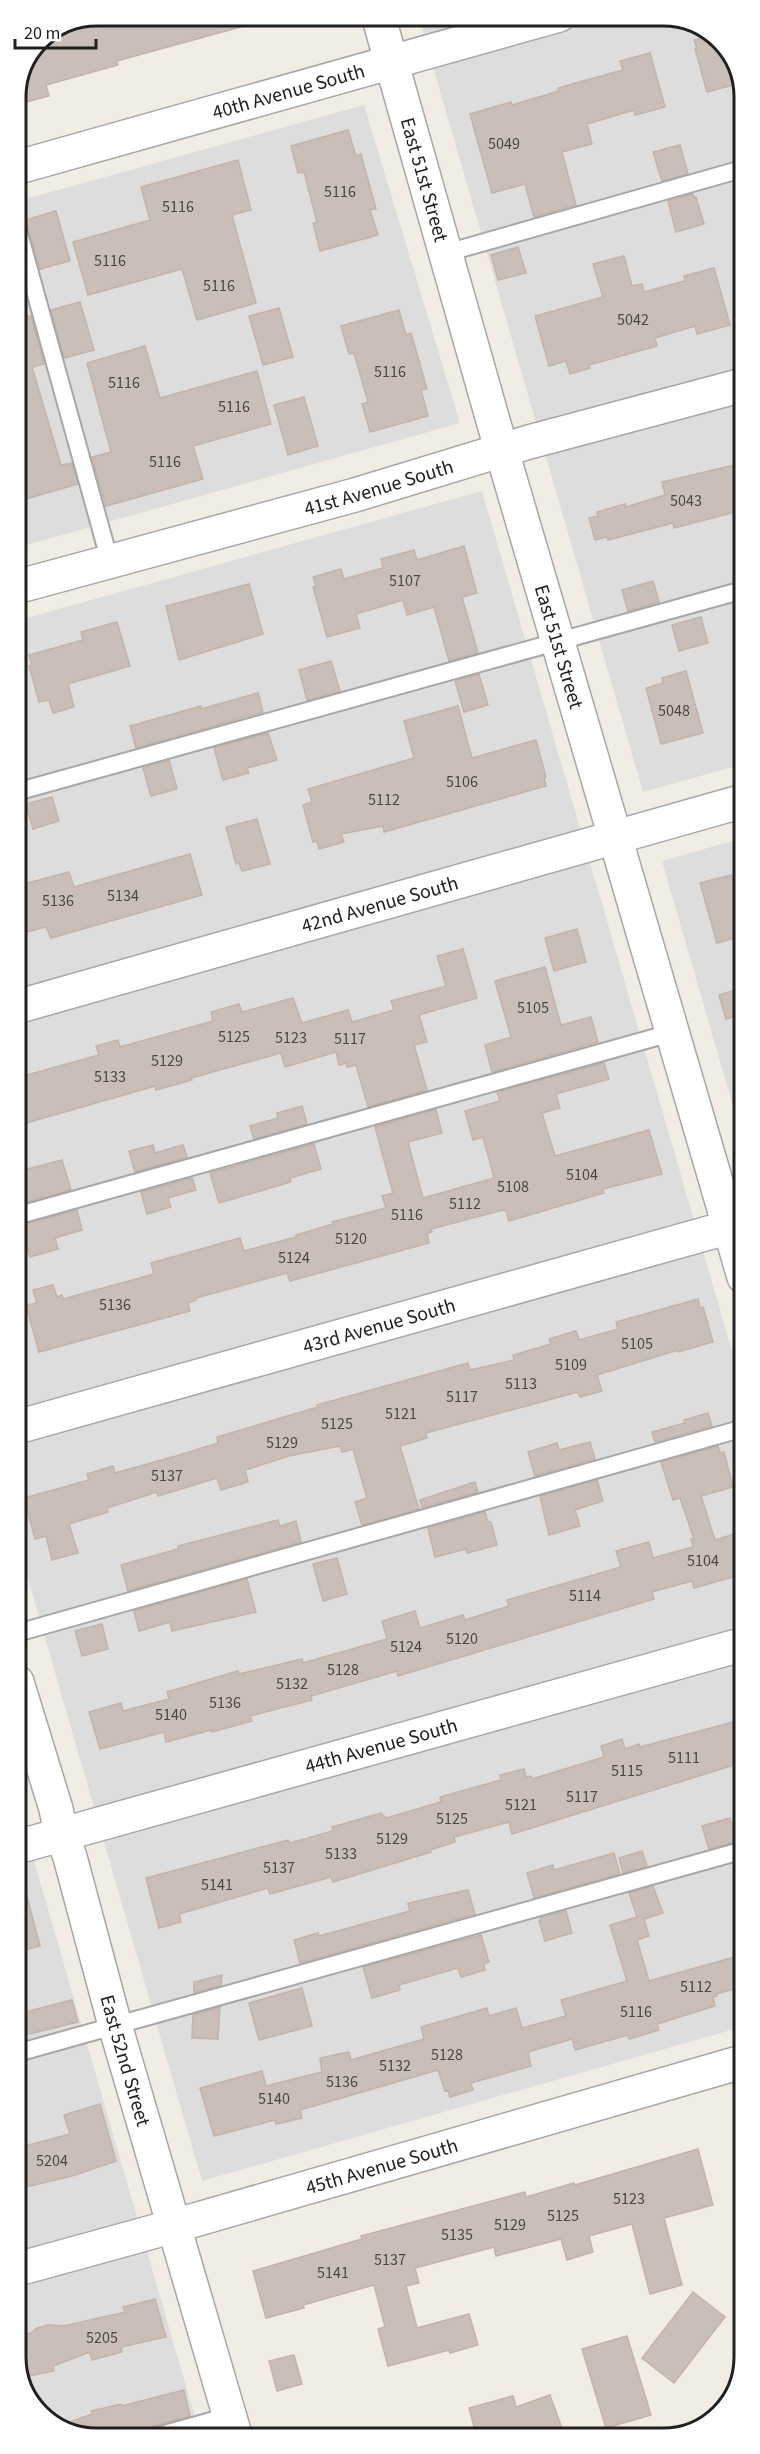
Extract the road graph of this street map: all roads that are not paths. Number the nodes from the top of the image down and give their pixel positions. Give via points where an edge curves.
1 (381, 26) edge
2 (520, 26) edge
3 (391, 62) junction
4 (26, 165) edge
5 (734, 171) edge
6 (446, 253) junction
7 (26, 259) edge
8 (734, 387) edge
9 (502, 450) junction
10 (110, 562) junction
11 (26, 584) edge
12 (734, 592) edge
13 (558, 641) junction
14 (26, 789) edge
15 (734, 804) edge
16 (615, 837) junction
17 (26, 1004) edge
18 (671, 1033) junction
19 (26, 1213) edge
20 (734, 1216) edge
21 (734, 1226) edge
22 (26, 1424) edge
23 (734, 1431) edge
24 (26, 1630) edge
25 (734, 1647) edge
26 (26, 1711) edge
27 (61, 1834) junction
28 (26, 1844) edge
29 (734, 1853) edge
30 (116, 2025) junction
31 (26, 2050) edge
32 (734, 2064) edge
33 (174, 2226) junction
34 (26, 2267) edge
35 (232, 2427) edge

1 - 3 street, East 51st Street
2 - 3 street, 40th Avenue South
3 - 4 street, 40th Avenue South
3 - 6 street, East 51st Street
5 - 6 lane
6 - 9 street, East 51st Street
7 - 10 lane
8 - 9 street, 41st Avenue South
9 - 10 street, 41st Avenue South
9 - 13 street, East 51st Street
10 - 11 street, 41st Avenue South
12 - 13 lane
13 - 14 lane
13 - 16 street, East 51st Street
15 - 16 street, 42nd Avenue South
16 - 17 street, 42nd Avenue South
16 - 18 street, East 51st Street
18 - 19 lane
18 - 20 street, East 51st Street
21 - 22 street, 43rd Avenue South
23 - 24 lane
25 - 27 street, 44th Avenue South
26 - 27 street, East 52nd Street
27 - 28 street, 44th Avenue South
27 - 30 street, East 52nd Street
29 - 30 lane
30 - 31 lane
30 - 33 street, East 52nd Street
32 - 33 street, 45th Avenue South
33 - 34 street, 45th Avenue South
33 - 35 street, East 52nd Street

